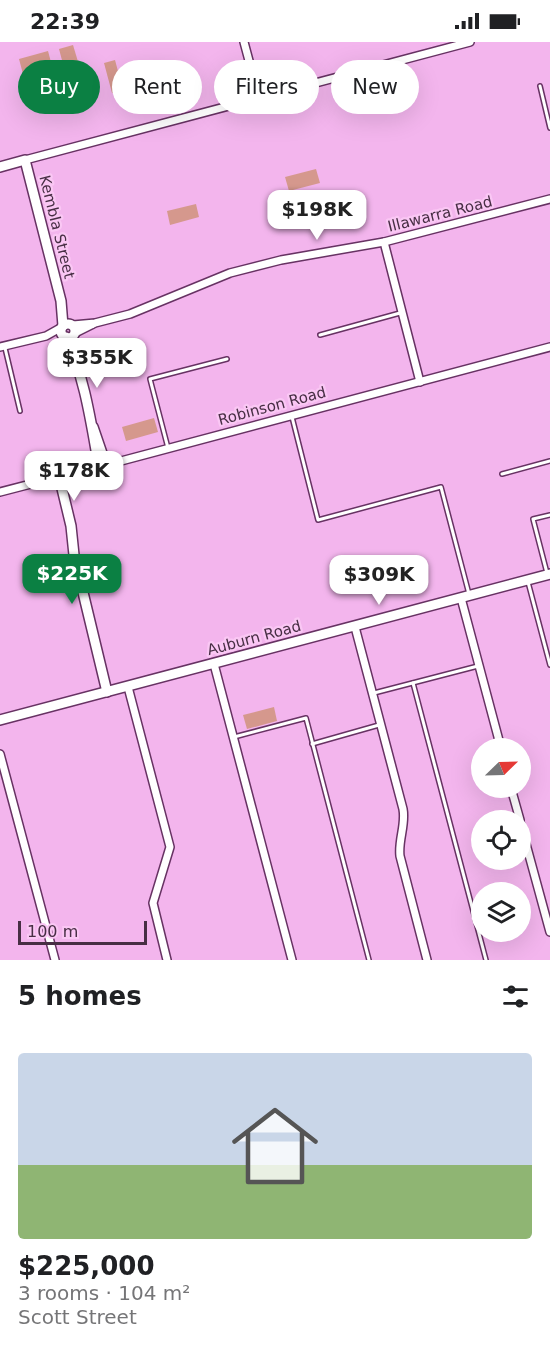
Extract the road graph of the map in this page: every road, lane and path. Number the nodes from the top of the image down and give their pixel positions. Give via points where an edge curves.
1 (244, 42) edge
2 (470, 42) edge
3 (249, 60) edge
4 (319, 82) edge
5 (540, 86) dead end
6 (214, 110) edge
7 (550, 128) edge
8 (25, 160) junction
9 (0, 167) edge
10 (550, 199) edge
11 (384, 242) junction
12 (402, 313) junction
13 (68, 331) junction
14 (320, 334) dead end
15 (2, 347) edge
16 (550, 347) edge
17 (227, 358) dead end
18 (420, 382) junction
19 (20, 411) dead end
20 (292, 416) junction
21 (168, 449) junction
22 (550, 460) edge
23 (103, 466) junction
24 (502, 474) dead end
25 (56, 477) junction
26 (0, 492) edge
27 (550, 515) edge
28 (549, 575) edge
29 (528, 580) junction
30 (466, 597) junction
31 (355, 627) junction
32 (214, 664) junction
33 (550, 665) edge
34 (479, 666) junction
35 (413, 683) junction
36 (128, 687) junction
37 (107, 692) junction
38 (373, 694) junction
39 (0, 720) edge
40 (381, 725) junction
41 (233, 737) junction
42 (498, 738) edge
43 (312, 744) junction
44 (0, 754) edge
45 (531, 862) edge
46 (550, 932) edge
47 (55, 960) edge
48 (167, 960) edge
49 (292, 960) edge
50 (369, 960) edge
51 (427, 960) edge
52 (486, 960) edge

1 - 3 street
2 - 4 street
5 - 7 lane
6 - 8 street
8 - 9 street
8 - 13 street, Kembla Street
10 - 11 street, Illawarra Road
11 - 12 street
11 - 13 street, Illawarra Road via 230,273 130,314
12 - 14 lane
12 - 18 street
13 - 15 street, Illawarra Road
13 - 23 street, Kembla Street
15 - 19 lane
16 - 18 street, Robinson Road
17 - 21 lane via 150,379
18 - 20 street, Robinson Road
20 - 21 street, Robinson Road
20 - 30 lane via 318,520 441,487
21 - 23 street, Robinson Road
22 - 24 lane
23 - 25 street, Robinson Road
25 - 26 street, Robinson Road
25 - 37 street
27 - 28 lane via 533,519
28 - 29 street, Auburn Road
29 - 30 street, Auburn Road
29 - 33 lane
30 - 31 street, Auburn Road
30 - 34 street
31 - 32 street, Auburn Road
31 - 38 street
32 - 36 street, Auburn Road
32 - 41 street
34 - 35 lane
34 - 42 street
35 - 38 lane
35 - 52 lane
36 - 37 street, Auburn Road
36 - 48 street via 170,848 153,903
37 - 39 street, Auburn Road
38 - 40 street
40 - 43 lane
40 - 51 street via 404,814 400,856
41 - 43 lane via 306,718
41 - 49 street
43 - 50 lane
44 - 47 street
45 - 46 street

